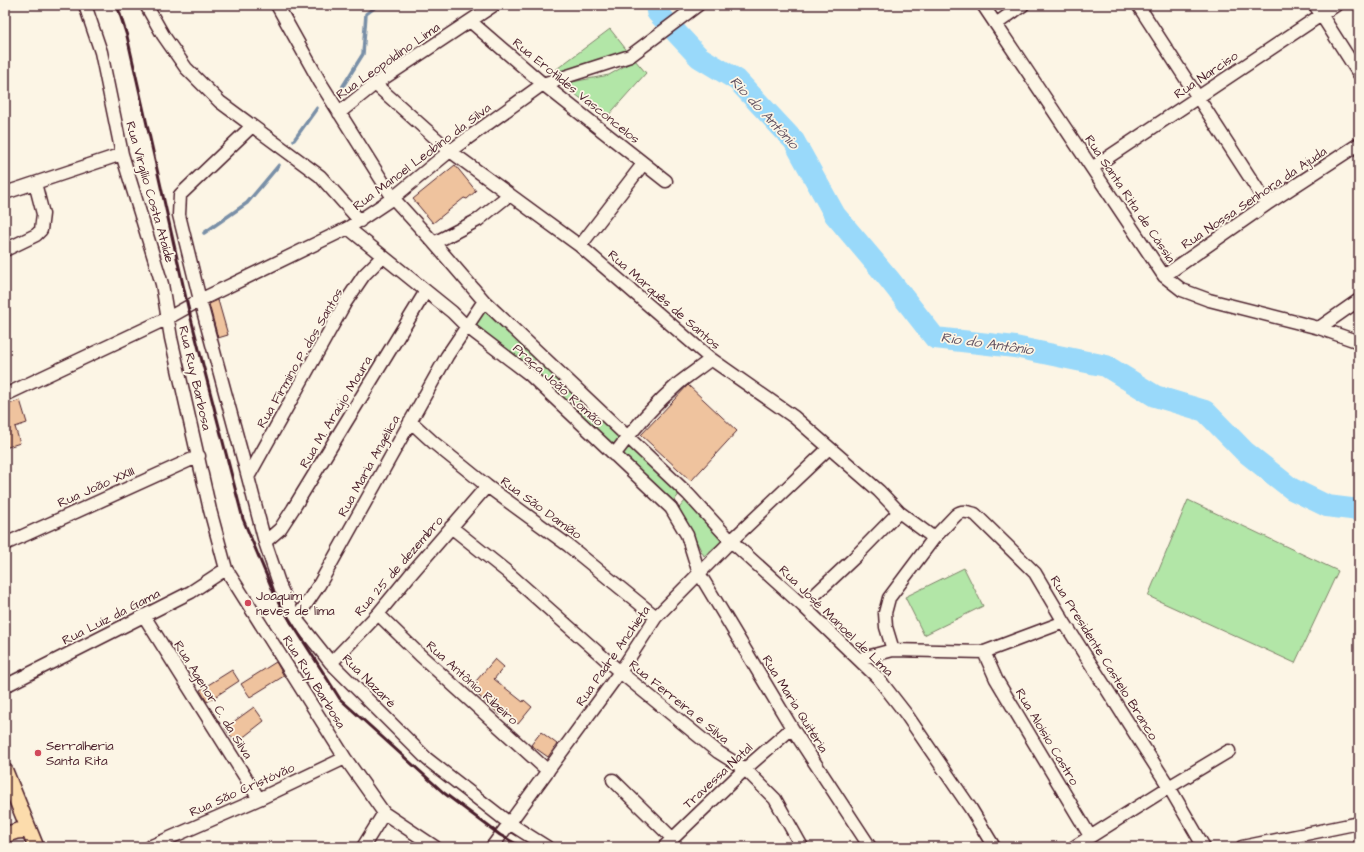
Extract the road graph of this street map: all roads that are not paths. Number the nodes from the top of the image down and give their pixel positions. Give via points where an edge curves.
1 (85, 5) edge
2 (146, 5) edge
3 (277, 5) edge
4 (494, 5) edge
5 (698, 5) edge
6 (983, 5) edge
7 (1023, 5) edge
8 (1138, 5) edge
9 (1336, 5) edge
10 (1318, 10) edge
11 (470, 20) junction
12 (996, 24) junction
13 (1359, 74) edge
14 (375, 84) junction
15 (543, 84) junction
16 (1197, 98) junction
17 (339, 113) junction
18 (252, 126) junction
19 (1359, 144) edge
20 (450, 151) junction
21 (122, 154) junction
22 (643, 164) junction
23 (1092, 168) junction
24 (666, 181) dead end
25 (35, 183) junction
26 (5, 193) edge
27 (509, 195) junction
28 (393, 198) junction
29 (1267, 204) junction
30 (360, 221) junction
31 (348, 228) junction
32 (434, 243) junction
33 (580, 246) junction
34 (5, 250) edge
35 (382, 256) junction
36 (1164, 276) junction
37 (426, 291) junction
38 (200, 300) junction
39 (1359, 300) edge
40 (484, 301) junction
41 (168, 318) junction
42 (466, 326) junction
43 (1319, 328) junction
44 (1359, 342) edge
45 (711, 359) junction
46 (545, 360) junction
47 (530, 374) junction
48 (5, 395) edge
49 (410, 421) junction
50 (627, 437) junction
51 (829, 448) junction
52 (614, 455) junction
53 (199, 456) junction
54 (248, 477) junction
55 (487, 486) junction
56 (688, 494) junction
57 (671, 508) junction
58 (899, 512) junction
59 (451, 527) junction
60 (934, 538) junction
61 (731, 541) junction
62 (265, 542) junction
63 (5, 544) edge
64 (226, 569) junction
65 (699, 573) junction
66 (803, 606) junction
67 (378, 614) junction
68 (144, 616) junction
69 (656, 617) junction
70 (296, 619) junction
71 (1064, 622) junction
72 (893, 650) junction
73 (984, 652) junction
74 (859, 660) junction
75 (331, 663) junction
76 (620, 672) junction
77 (5, 686) edge
78 (792, 728) junction
79 (1229, 751) dead end
80 (346, 758) junction
81 (745, 769) junction
82 (5, 771) edge
83 (548, 771) junction
84 (613, 780) dead end
85 (1169, 787) junction
86 (259, 799) junction
87 (384, 812) junction
88 (509, 823) junction
89 (1359, 823) edge
90 (29, 830) junction
91 (1090, 836) junction
92 (8, 837) edge
93 (668, 843) edge
94 (36, 847) edge
95 (149, 847) edge
96 (363, 847) edge
97 (435, 847) edge
98 (492, 847) edge
99 (546, 847) edge
100 (802, 847) edge
101 (870, 847) edge
102 (994, 847) edge
103 (1074, 847) edge
104 (1204, 847) edge
105 (1242, 847) edge

1 - 21 street, Rua Virgílio Costa Ataíde via 101,52
2 - 18 street via 186,68 220,102
3 - 17 street, Praça João Romão
4 - 11 street, Rua Leopoldino Lima
5 - 15 street, Rua Manoel Leobino da Silva via 630,56
6 - 12 street, Rua Santa Rita de Cássia
7 - 12 street
8 - 16 street
9 - 10 street, Rua Narciso
10 - 13 street
10 - 16 street, Rua Narciso
11 - 14 street, Rua Leopoldino Lima
11 - 15 street, Rua Erotildes Vasconcelos
12 - 23 street, Rua Santa Rita de Cássia
14 - 17 street, Rua Leopoldino Lima
14 - 20 street, Rua Marquês de Santos
15 - 20 street, Rua Manoel Leobino da Silva
15 - 22 street, Rua Erotildes Vasconcelos
16 - 23 street, Rua Narciso
16 - 29 street
17 - 28 street, Praça João Romão
18 - 30 street via 320,176
18 - 38 street, Rua Nazaré via 180,195 179,215
19 - 29 street, Rua Nossa Senhora da Ajuda
20 - 27 street, Rua Marquês de Santos
20 - 28 street, Rua Manoel Leobino da Silva
21 - 25 street
21 - 41 street, Rua Virgílio Costa Ataíde via 162,284
22 - 24 street, Rua Erotildes Vasconcelos
22 - 33 street
23 - 36 street, Rua Santa Rita de Cássia
25 - 26 street
25 - 34 street via 43,214 41,230
27 - 32 street via 478,220
27 - 33 street, Rua Marquês de Santos
28 - 30 street, Rua Manoel Leobino da Silva
28 - 32 street, Praça João Romão
29 - 36 street, Rua Nossa Senhora da Ajuda
30 - 31 street, Rua Manoel Leobino da Silva
31 - 35 street, Praça João Romão
31 - 38 street, Rua Manoel Leobino da Silva
32 - 40 street, Praça João Romão
33 - 45 street, Rua Marquês de Santos
35 - 37 street, Praça João Romão
35 - 54 street, Rua Firmino P. dos Santos via 364,275 345,303
36 - 43 street, Rua Santa Rita de Cássia via 1182,290 1209,300
37 - 42 street, Praça João Romão
37 - 62 street, Rua M. Araújo Moura via 293,509 280,529
38 - 41 street, Rua Manoel Leobino da Silva
38 - 54 street, Rua Nazaré
39 - 43 street
40 - 42 street, Rua Maria Angélica
40 - 46 street, Praça João Romão
41 - 48 street, Rua Manoel Leobino da Silva
41 - 53 street, Rua Ruy Barbosa
42 - 47 street, Praça João Romão
42 - 49 street, Rua Maria Angélica
43 - 44 street, Rua Santa Rita de Cássia
45 - 50 street via 658,403
45 - 51 street, Rua Marquês de Santos via 794,417
46 - 47 street
46 - 50 street, Praça João Romão
47 - 52 street, Praça João Romão
49 - 55 street, Rua São Damião
49 - 70 street, Rua Maria Angélica via 319,585
50 - 52 street
50 - 56 street, Praça João Romão
51 - 58 street, Rua Marquês de Santos
51 - 61 street, Rua Padre Anchieta
52 - 57 street, Praça João Romão
53 - 63 street, Rua João XXIII
53 - 64 street, Rua Ruy Barbosa
54 - 62 street, Rua Nazaré
55 - 59 street, Rua 25 de dezembro
55 - 69 street, Rua São Damião via 569,546
56 - 57 street
56 - 61 street, Praça João Romão
57 - 65 street, Praça João Romão via 687,535
58 - 60 street, Rua Marquês de Santos
58 - 66 street
59 - 67 street, Rua 25 de dezembro
59 - 76 street, Rua Ferreira e Silva via 506,571
60 - 71 street, Rua Presidente Castelo Branco via 959,512 975,514 1035,573
60 - 72 street via 890,598 885,613
61 - 65 street, Rua Padre Anchieta
61 - 66 street, Rua José Manoel de Lima
62 - 70 street, Rua Nazaré via 281,589
64 - 68 street, Rua Luiz da Gama via 191,592
64 - 80 street, Rua Ruy Barbosa
65 - 69 street, Rua Padre Anchieta
65 - 78 street, Rua Maria Quitéria
66 - 74 street, Rua José Manoel de Lima
67 - 75 street, Rua 25 de dezembro
67 - 83 street, Rua Antônio Ribeiro
68 - 77 street, Rua Luiz da Gama
68 - 86 street, Rua Agenor C. da Silva
69 - 76 street, Rua Padre Anchieta
70 - 75 street, Rua Nazaré
71 - 73 street
71 - 85 street, Rua Presidente Castelo Branco
72 - 73 street
72 - 74 street
73 - 91 street, Rua Aloísio Castro via 996,679
74 - 102 street, Rua José Manoel de Lima via 878,678 906,714
75 - 88 street, Rua Nazaré via 427,759
76 - 81 street, Rua Ferreira e Silva via 718,752
76 - 83 street, Rua Padre Anchieta
78 - 81 street, Travessa Natal
78 - 101 street, Rua Maria Quitéria
79 - 85 street
80 - 86 street, Rua São Cristóvão
80 - 87 street, Rua Ruy Barbosa
81 - 93 street, Travessa Natal
81 - 100 street, Rua Ferreira e Silva via 775,799
82 - 90 main road
83 - 88 street, Rua Padre Anchieta
84 - 93 street
85 - 91 street
85 - 104 street, Rua Presidente Castelo Branco
86 - 95 street, Rua São Cristóvão
87 - 96 street
87 - 97 street, Rua Ruy Barbosa
88 - 98 street, Rua Padre Anchieta
88 - 99 street, Rua Nazaré
89 - 105 street
90 - 92 main road via 18,831
90 - 94 main road
91 - 103 street

